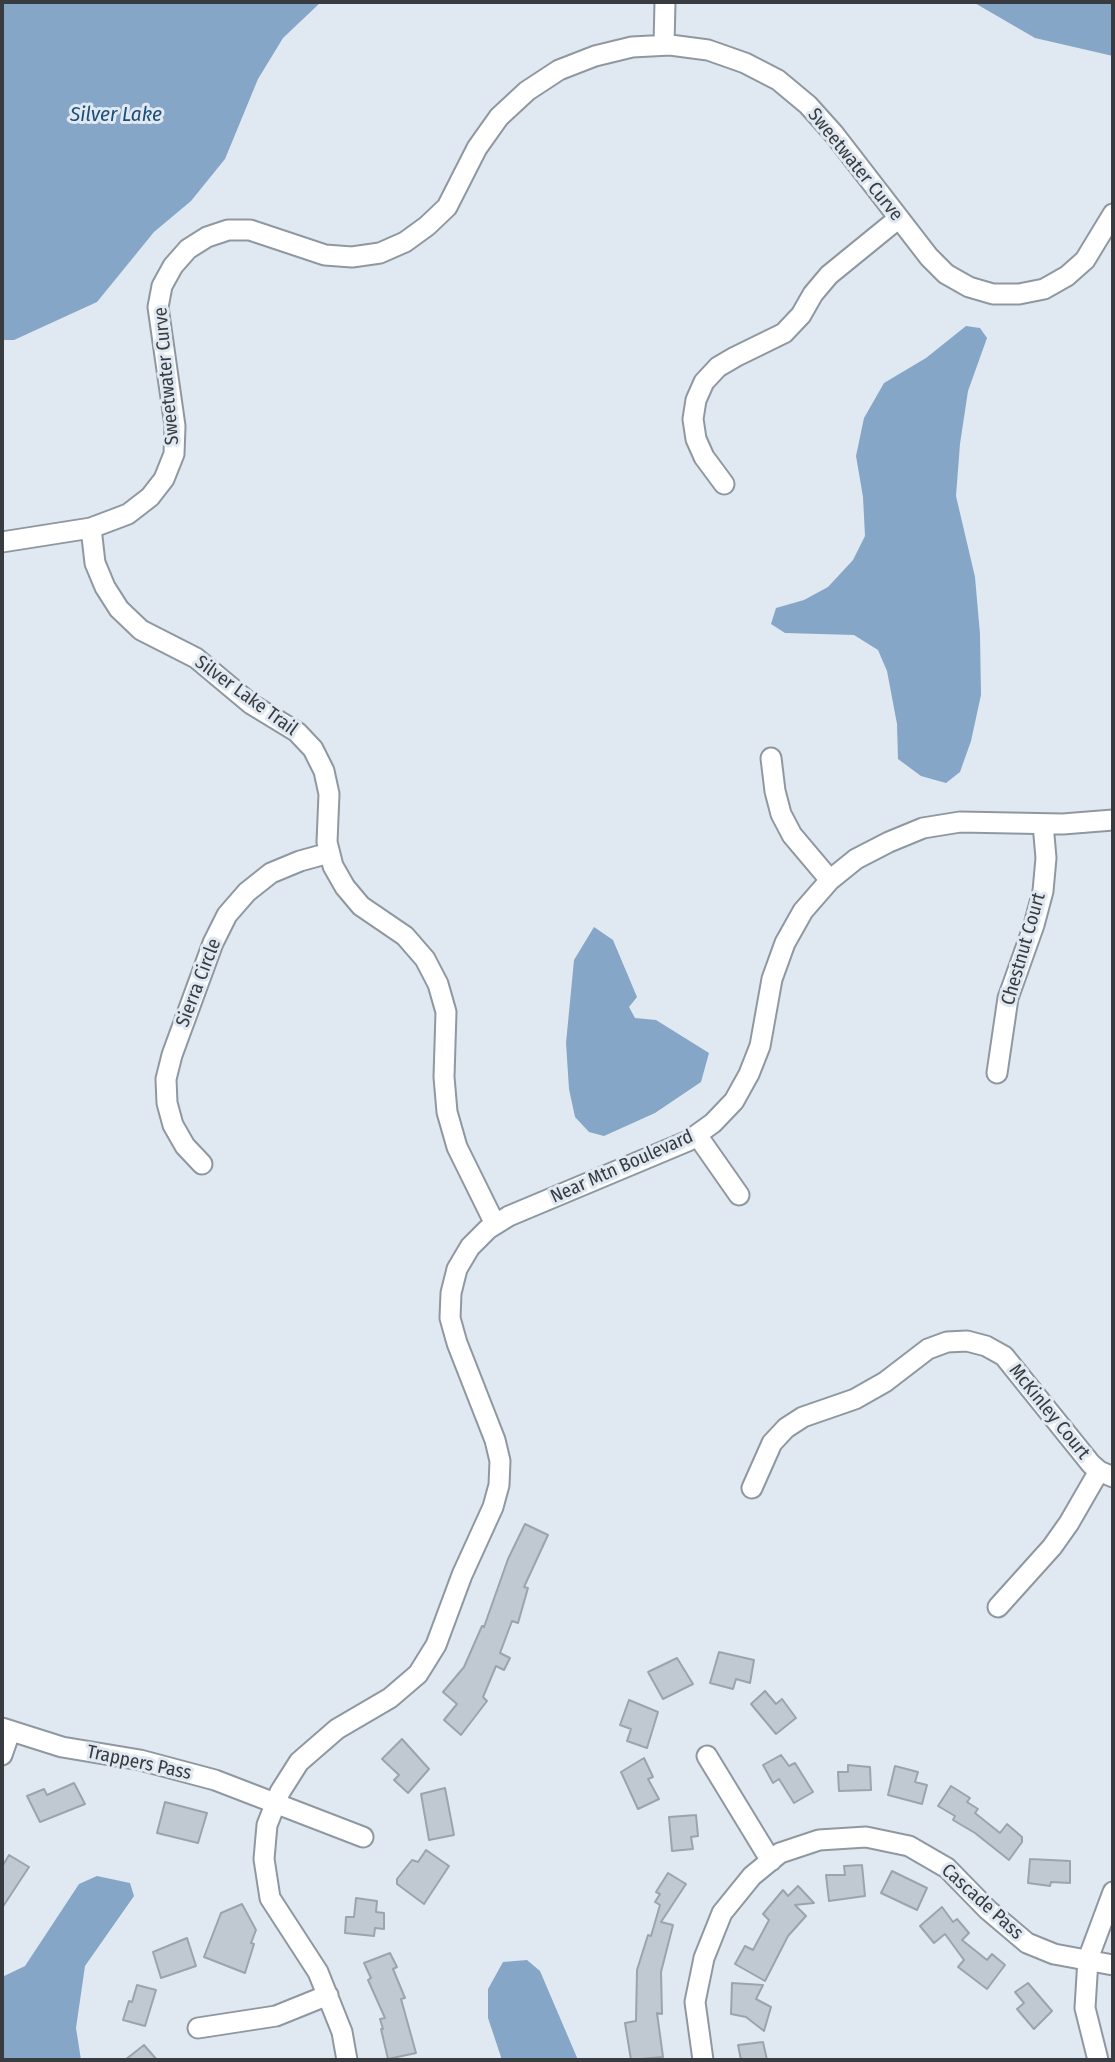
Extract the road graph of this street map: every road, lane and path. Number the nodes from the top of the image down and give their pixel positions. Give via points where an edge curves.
1 (665, 2) edge
2 (664, 45) junction
3 (1113, 214) edge
4 (899, 218) junction
5 (724, 484) dead end
6 (91, 528) junction
7 (2, 542) edge
8 (771, 758) dead end
9 (1113, 820) edge
10 (1043, 824) junction
11 (329, 853) junction
12 (830, 880) junction
13 (997, 1073) dead end
14 (697, 1135) junction
15 (202, 1164) dead end
16 (739, 1195) dead end
17 (495, 1224) junction
18 (1106, 1474) edge
19 (752, 1489) dead end
20 (998, 1607) dead end
21 (6, 1730) edge
22 (2, 1755) edge
23 (707, 1756) dead end
24 (275, 1803) junction
25 (363, 1837) dead end
26 (771, 1861) junction
27 (1113, 1892) edge
28 (1088, 1959) junction
29 (1113, 1965) edge
30 (328, 1995) junction
31 (198, 2028) dead end
32 (346, 2060) edge
33 (703, 2060) edge
34 (1098, 2060) edge

1 - 2 street
2 - 4 street, Sweetwater Curve via 708,50 778,80 834,134
2 - 6 street, Sweetwater Curve via 595,55 559,70 527,91 499,117 477,148 447,206 405,242 380,253 325,255 250,230 228,230 188,248 162,286 158,307 175,426 174,454 164,479 149,497 128,514
3 - 4 street, Sweetwater Curve via 1085,260 1067,276 1044,289 1019,294 993,294 946,274
4 - 5 street via 830,275 784,333 734,356 704,382 693,419 696,439
6 - 7 street, Sweetwater Curve
6 - 11 street, Silver Lake Trail via 95,562 105,587 141,629 196,658 251,704 297,732 313,749 329,794
8 - 12 street via 781,814 792,835
9 - 10 street, Near Mtn Boulevard
10 - 12 street, Near Mtn Boulevard via 960,822 923,828 856,859
10 - 13 street, Chestnut Court via 1043,891 1008,998
11 - 15 street, Sierra Circle via 271,873 227,915 213,943 166,1079 173,1125
11 - 17 street, Silver Lake Trail via 345,887 361,906 405,936 438,984 446,1012 447,1112 457,1147
12 - 14 street, Near Mtn Boulevard via 803,911 785,943 749,1074 734,1101
14 - 16 street
14 - 17 street, Near Mtn Boulevard
17 - 24 street, Near Mtn Boulevard via 470,1247 457,1269 450,1318 500,1461 493,1507 436,1645 418,1674 390,1698 337,1729 299,1762
18 - 19 street, McKinley Court via 1077,1450 1003,1356 967,1341 928,1349 855,1399 794,1422 772,1443
18 - 20 street via 1052,1547
21 - 22 street
21 - 24 street, Trappers Pass via 62,1748 190,1773
23 - 26 street
24 - 25 street, Trappers Pass
24 - 30 street, Near Mtn Boulevard via 267,1825 264,1858 270,1898
26 - 28 street, Cascade Pass via 780,1853 819,1840 866,1837 909,1846 947,1868 1027,1942 1054,1954
26 - 33 street, Cascade Pass via 752,1876 722,1913 704,1958 695,2002
27 - 28 street
28 - 29 street, Cascade Pass
28 - 34 street via 1085,2008
30 - 31 street via 276,2016
30 - 32 street, Near Mtn Boulevard via 342,2032

